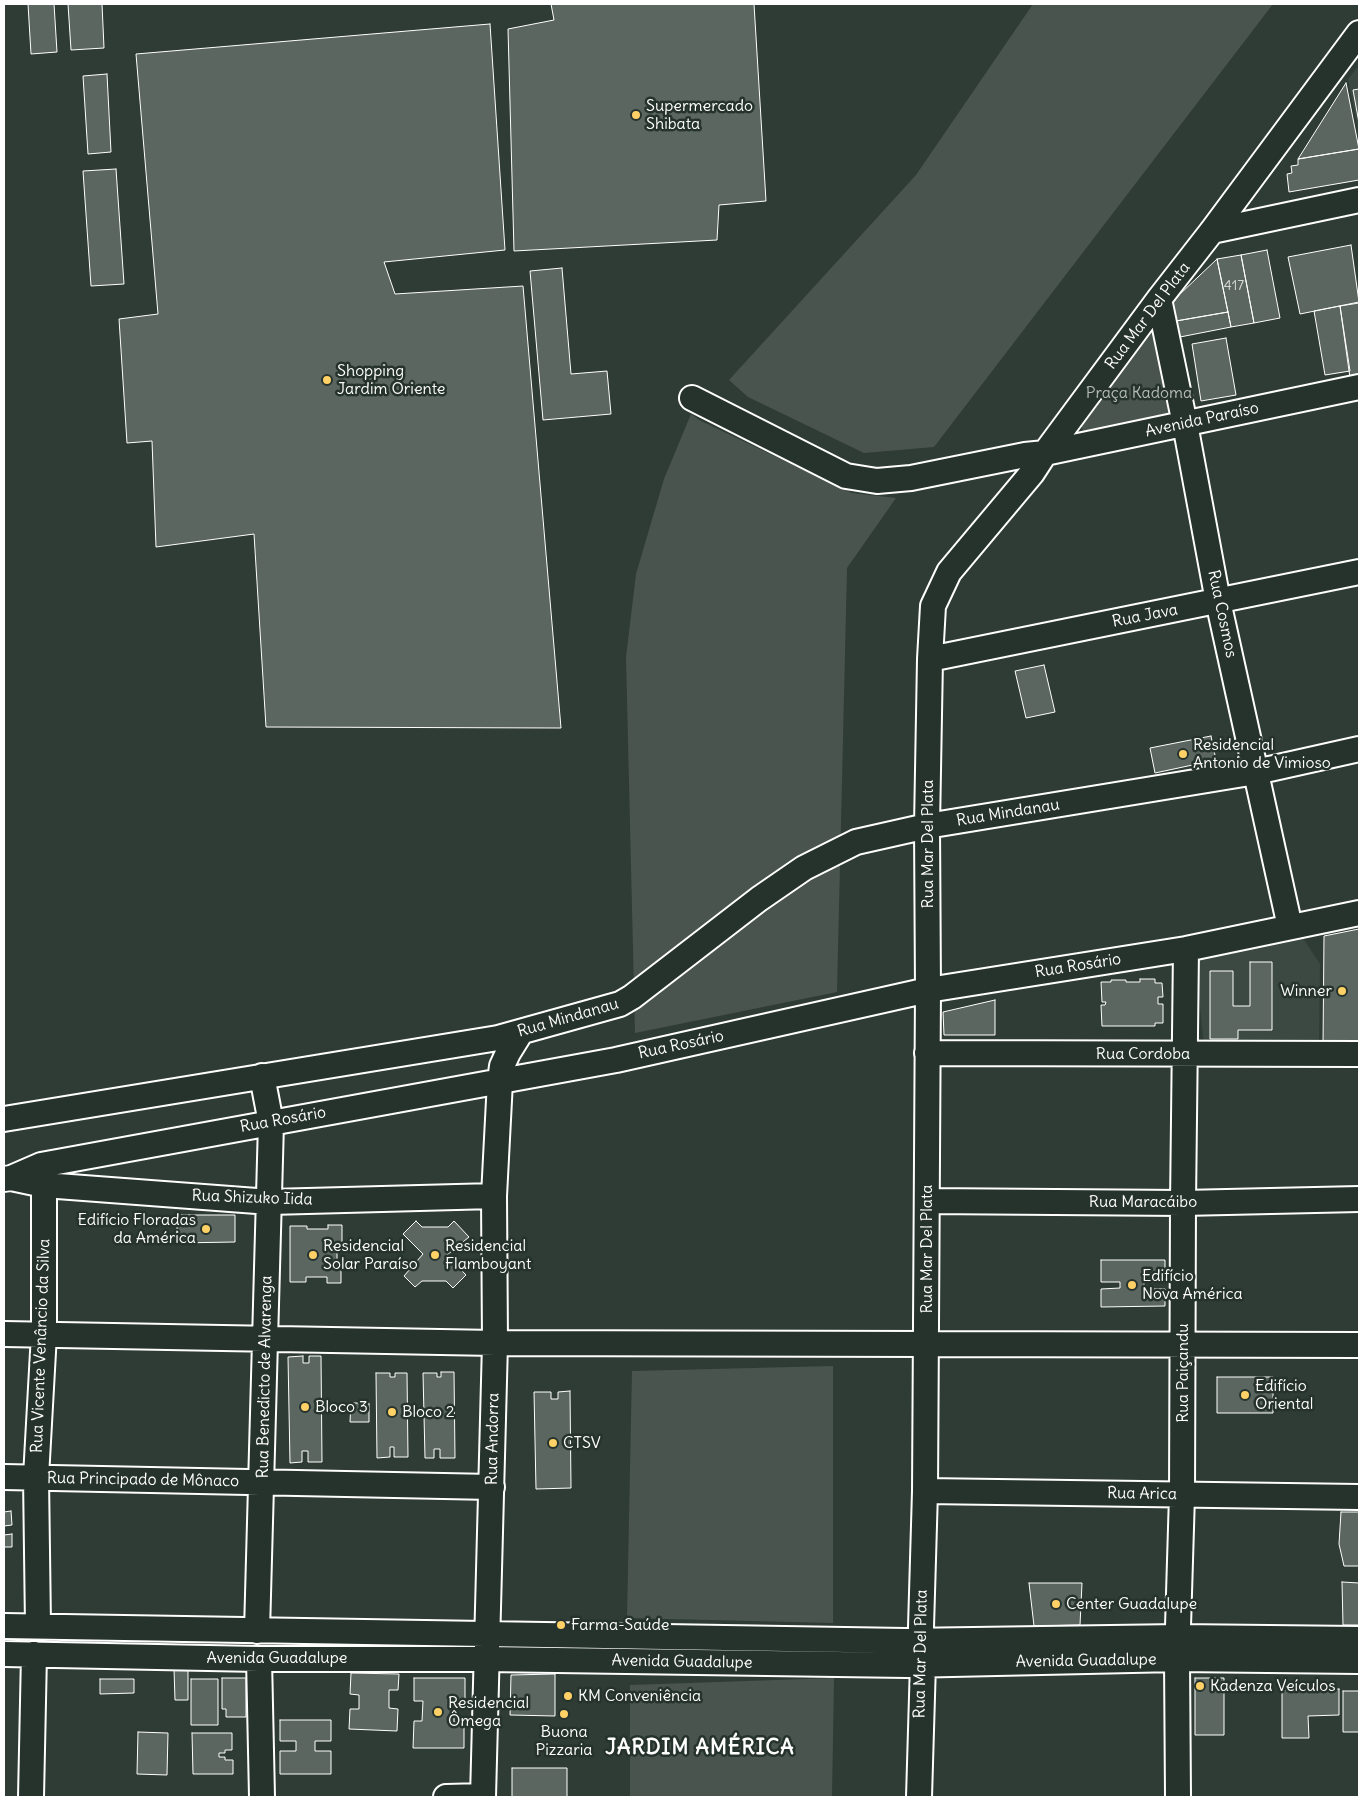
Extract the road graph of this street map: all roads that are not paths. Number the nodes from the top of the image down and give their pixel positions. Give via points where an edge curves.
1 (1359, 33) edge
2 (1359, 200) edge
3 (1212, 231) junction
4 (1159, 299) junction
5 (1359, 387) edge
6 (692, 398) dead end
7 (1185, 424) junction
8 (1045, 453) junction
9 (1359, 572) edge
10 (1218, 601) junction
11 (930, 659) junction
12 (1359, 749) edge
13 (1256, 772) junction
14 (927, 826) junction
15 (1359, 912) edge
16 (1290, 927) junction
17 (1186, 949) junction
18 (928, 990) junction
19 (521, 1032) junction
20 (927, 1053) junction
21 (1185, 1054) junction
22 (1359, 1054) edge
23 (262, 1076) junction
24 (500, 1081) junction
25 (4, 1119) edge
26 (271, 1123) junction
27 (7, 1179) edge
28 (44, 1186) junction
29 (494, 1196) junction
30 (1359, 1199) edge
31 (927, 1201) junction
32 (270, 1202) junction
33 (1183, 1202) junction
34 (4, 1334) edge
35 (44, 1334) junction
36 (264, 1339) junction
37 (495, 1343) junction
38 (926, 1345) junction
39 (1183, 1345) junction
40 (1359, 1345) edge
41 (4, 1477) edge
42 (36, 1478) junction
43 (262, 1482) junction
44 (492, 1487) junction
45 (925, 1491) junction
46 (1182, 1494) junction
47 (1359, 1496) edge
48 (4, 1626) edge
49 (38, 1626) junction
50 (257, 1631) junction
51 (487, 1635) junction
52 (1359, 1639) edge
53 (1178, 1648) junction
54 (922, 1652) junction
55 (4, 1654) edge
56 (34, 1654) junction
57 (259, 1659) junction
58 (486, 1659) junction
59 (1359, 1660) edge
60 (30, 1797) edge
61 (262, 1797) edge
62 (446, 1797) edge
63 (483, 1797) edge
64 (919, 1797) edge
65 (1178, 1797) edge

1 - 3 street, Rua Mar Del Plata
2 - 3 street
3 - 4 street, Rua Mar Del Plata
4 - 7 street, Rua Cosmos
4 - 8 street, Rua Mar Del Plata
5 - 7 street, Avenida Paraíso
6 - 8 street, Avenida Paraíso via 846,476 877,482
7 - 8 street, Avenida Paraíso
7 - 10 street, Rua Cosmos
8 - 11 street, Rua Mar Del Plata via 949,572 934,606
9 - 10 street, Rua Java
10 - 11 street, Rua Java
10 - 13 street, Rua Cosmos
11 - 14 street, Rua Mar Del Plata
12 - 13 street, Rua Mindanau
13 - 14 street, Rua Mindanau
13 - 16 street, Rua Cosmos
14 - 18 street, Rua Mar Del Plata
14 - 19 street, Rua Mindanau via 856,842 804,868 620,1004
15 - 16 street, Rua Rosário
16 - 17 street, Rua Rosário
17 - 18 street, Rua Rosário
17 - 21 street, Rua Paiçandu
18 - 20 street, Rua Mar Del Plata
18 - 24 street, Rua Rosário via 616,1060
19 - 23 street, Rua Mindanau
19 - 24 street, Rua Andorra via 502,1066
20 - 21 street, Rua Cordoba
20 - 31 street, Rua Mar Del Plata
21 - 22 street, Rua Cordoba
21 - 33 street, Rua Paiçandu
23 - 25 street, Rua Mindanau
23 - 26 street, Rua Benedicto de Alvarenga
24 - 26 street, Rua Rosário
24 - 29 street, Rua Andorra
26 - 27 street, Rua Rosário via 41,1166
26 - 32 street, Rua Benedicto de Alvarenga
27 - 28 street, Rua Shizuko Iida
28 - 32 street, Rua Shizuko Iida
28 - 35 street, Rua Vicente Venâncio da Silva
29 - 32 street, Rua Shizuko Iida
29 - 37 street, Rua Andorra
30 - 33 street, Rua Maracáibo
31 - 33 street, Rua Maracáibo
31 - 38 street, Rua Mar Del Plata
32 - 36 street, Rua Benedicto de Alvarenga
33 - 39 street, Rua Paiçandu
34 - 35 street
35 - 36 street
35 - 42 street, Rua Vicente Venâncio da Silva
36 - 37 street
36 - 43 street, Rua Benedicto de Alvarenga
37 - 38 street
37 - 44 street, Rua Andorra
38 - 39 street
38 - 45 street, Rua Mar Del Plata
39 - 40 street
39 - 46 street, Rua Paiçandu
41 - 42 street, Rua Principado de Mônaco
42 - 43 street, Rua Principado de Mônaco
42 - 49 street, Rua Vicente Venâncio da Silva
43 - 44 street, Rua Principado de Mônaco
43 - 50 street, Rua Benedicto de Alvarenga
44 - 51 street, Rua Andorra
45 - 46 street, Rua Arica
45 - 54 street, Rua Mar Del Plata
46 - 47 street, Rua Arica
46 - 53 street, Rua Paiçandu
48 - 49 street, Avenida Guadalupe
49 - 50 street, Avenida Guadalupe
50 - 51 street, Avenida Guadalupe
51 - 54 street, Avenida Guadalupe
51 - 58 street, Rua Andorra
52 - 53 street, Avenida Guadalupe
53 - 54 street, Avenida Guadalupe
53 - 59 street, Avenida Guadalupe
53 - 65 street, Rua Paiçandu
54 - 58 street, Avenida Guadalupe via 907,1665
54 - 64 street, Rua Mar Del Plata
55 - 56 street, Avenida Guadalupe
56 - 57 street, Avenida Guadalupe
56 - 60 street
57 - 58 street, Avenida Guadalupe
57 - 61 street
58 - 63 street, Rua Andorra
62 - 63 street

